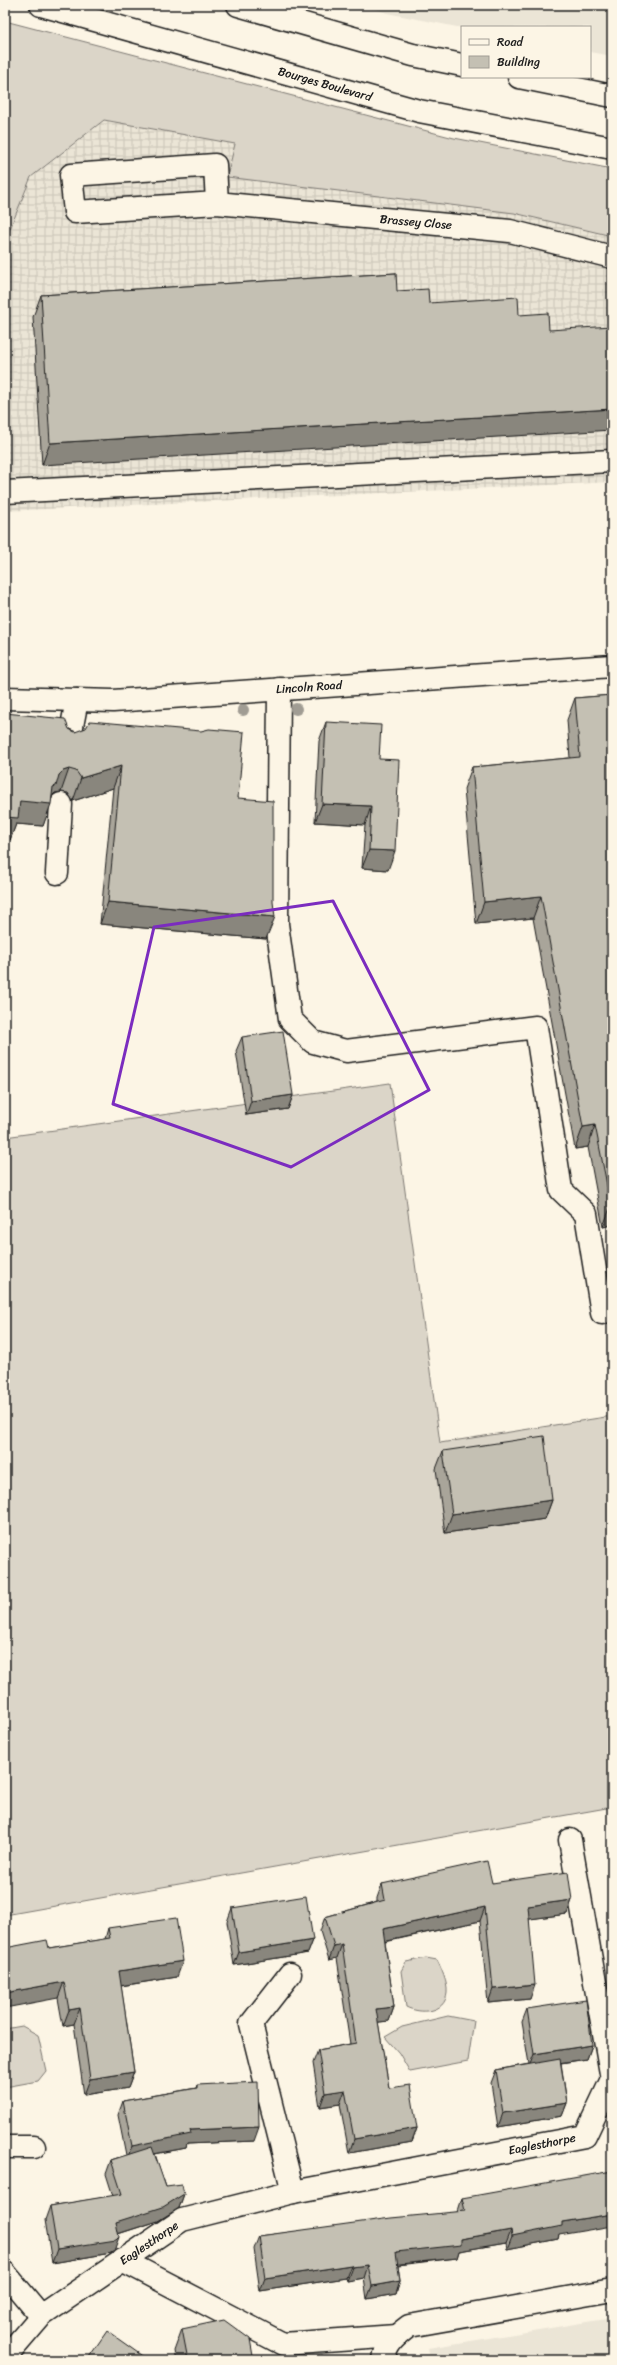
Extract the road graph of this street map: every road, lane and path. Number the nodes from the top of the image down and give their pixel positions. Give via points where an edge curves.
1 (41, 5) edge
2 (238, 5) edge
3 (461, 65) edge
4 (524, 78) edge
5 (612, 96) edge
6 (612, 148) edge
7 (217, 203) junction
8 (612, 257) edge
9 (612, 461) edge
10 (5, 492) edge
11 (612, 666) edge
12 (279, 689) junction
13 (5, 698) edge
14 (77, 700) junction
15 (69, 742) edge
16 (60, 804) dead end
17 (57, 873) dead end
18 (602, 1314) dead end
19 (570, 1840) dead end
20 (290, 1974) dead end
21 (5, 2147) edge
22 (34, 2147) dead end
23 (293, 2192) junction
24 (122, 2260) junction
25 (5, 2273) edge
26 (612, 2290) edge
27 (41, 2316) junction
28 (396, 2336) junction
29 (5, 2358) edge
30 (384, 2360) edge

1 - 6 street, Bourges Boulevard via 419,111
2 - 3 street via 413,55
4 - 5 street
7 - 7 street, Brassey Close via 75,212 71,175 215,165
7 - 8 street, Brassey Close via 510,231
9 - 10 street
11 - 12 street, Lincoln Road
12 - 14 street, Lincoln Road via 113,701
12 - 18 street via 277,924 290,1019 312,1042 346,1051 536,1027 562,1190 586,1214
13 - 14 street, Lincoln Road
14 - 15 street
16 - 17 street
19 - 23 street, Eaglesthorpe via 612,2079 585,2136
20 - 23 street via 251,2024
21 - 22 street
23 - 24 street, Eaglesthorpe via 182,2220
24 - 27 street, Eaglesthorpe
24 - 28 street via 283,2344
25 - 27 street
26 - 28 street via 410,2326
27 - 29 street, Eaglesthorpe
28 - 30 street via 384,2351

